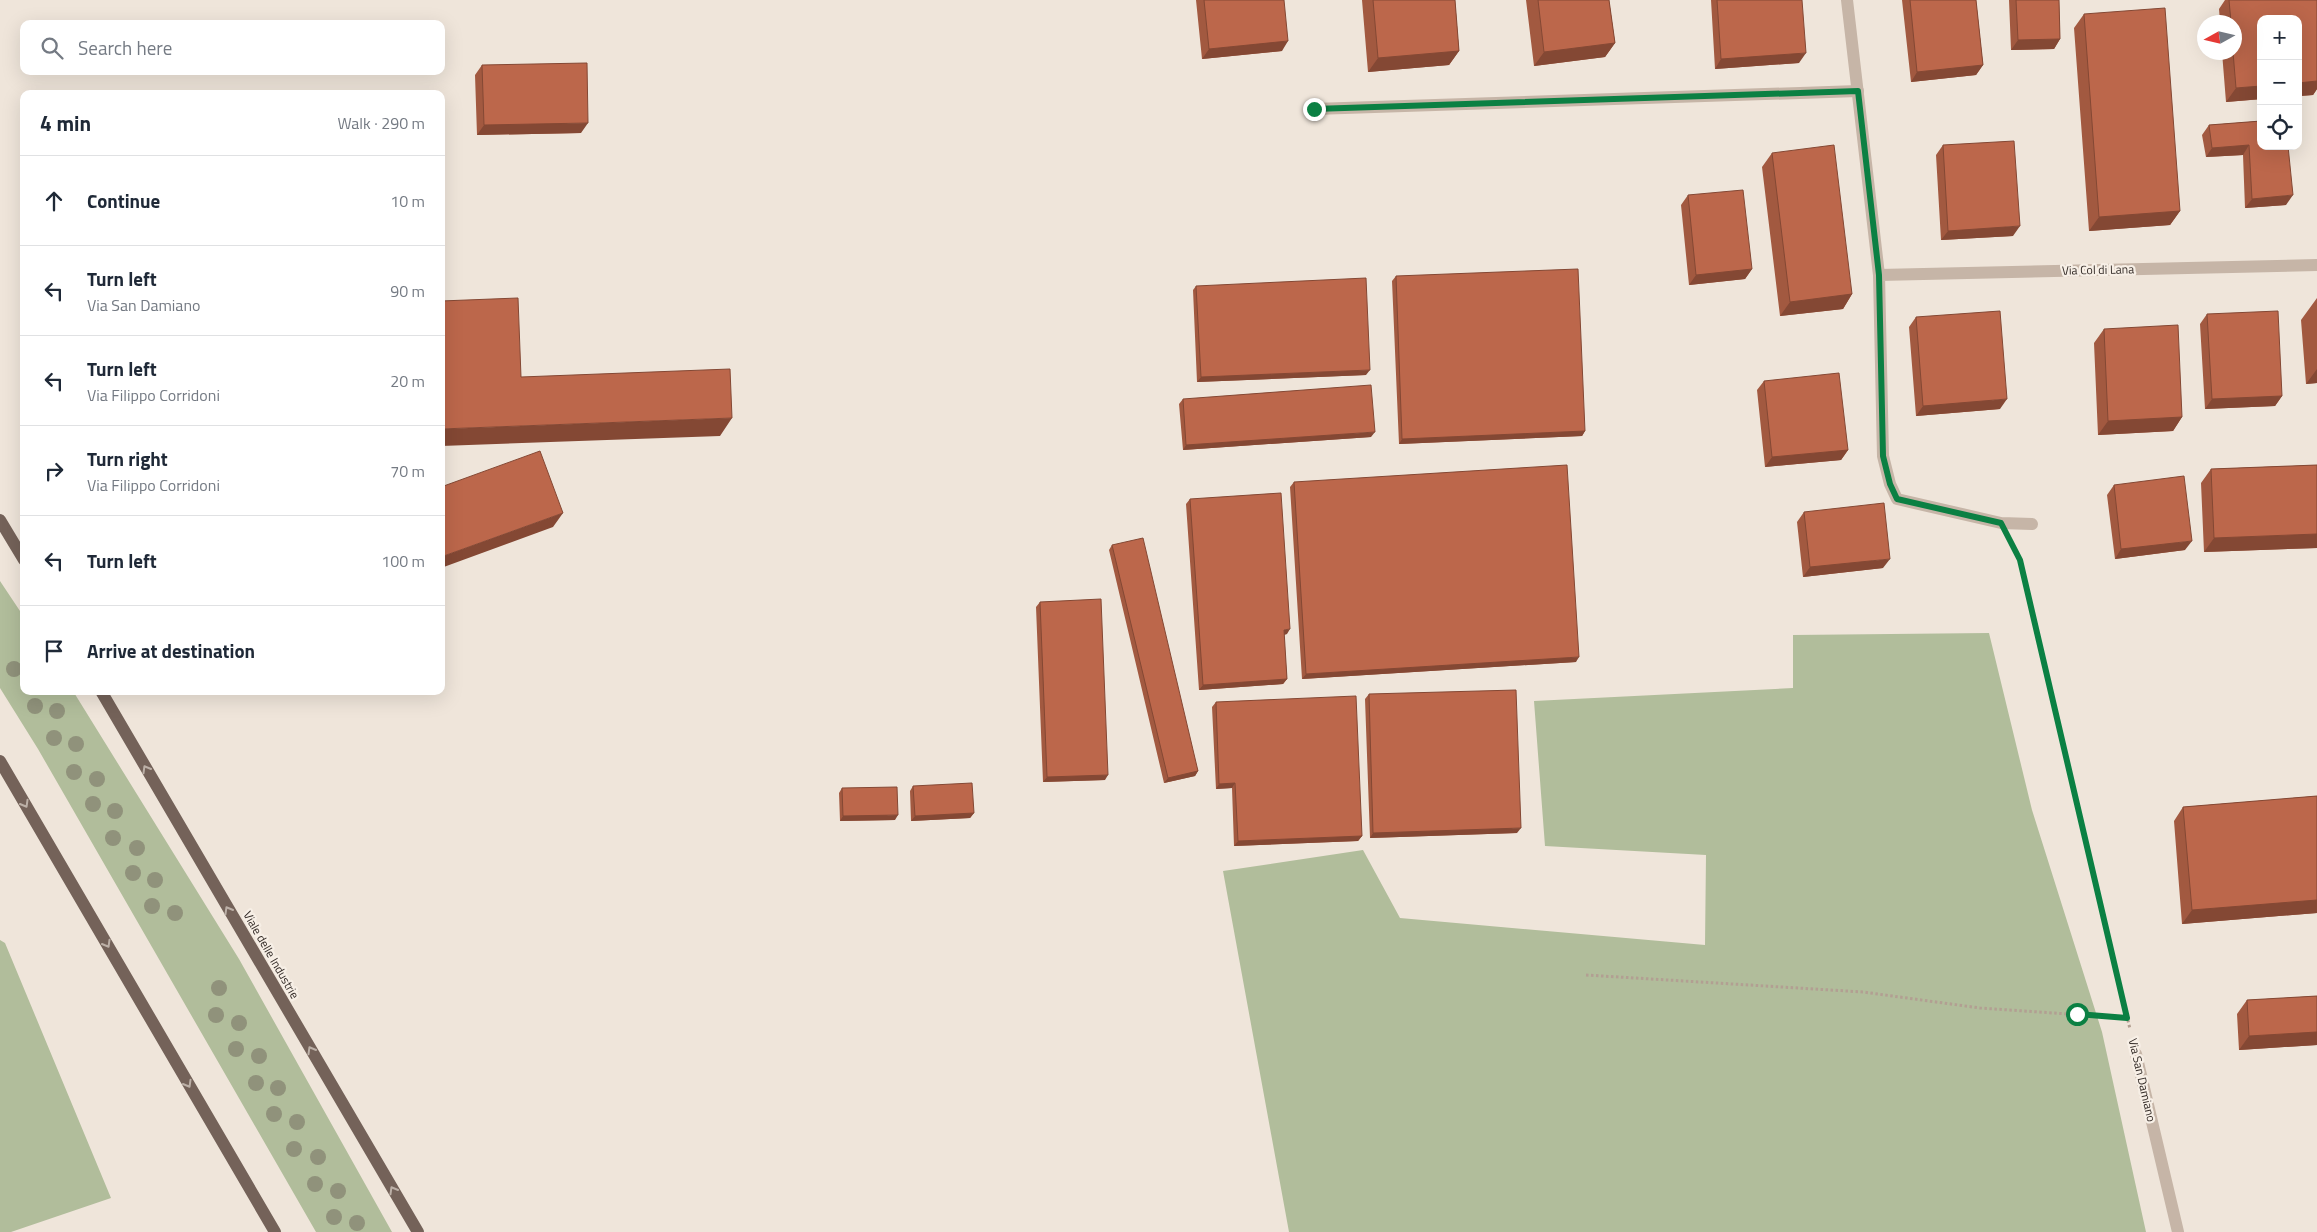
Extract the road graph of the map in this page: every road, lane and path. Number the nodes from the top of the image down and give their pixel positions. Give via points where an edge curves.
1 (1847, 0) edge
2 (1858, 91) junction
3 (1314, 109) dead end
4 (2317, 265) edge
5 (1879, 275) junction
6 (0, 520) edge
7 (2001, 523) junction
8 (2032, 524) dead end
9 (20, 553) edge
10 (103, 695) edge
11 (0, 761) edge
12 (1586, 975) dead end
13 (2127, 1018) junction
14 (2136, 1054) joint
15 (275, 1232) edge
16 (418, 1232) edge
17 (2178, 1232) edge

1 - 2 street
2 - 3 street
2 - 5 street
4 - 5 street, Via Col di Lana
5 - 7 street via 1883,456 1897,499
6 - 9 main road
7 - 8 street
7 - 13 path, Via San Damiano via 2020,560
16 -> 10 main road, Viale delle Industrie
11 -> 15 main road
12 - 13 path via 1863,992 1980,1008
13 - 14 path, Via San Damiano
14 - 17 street, Via San Damiano

